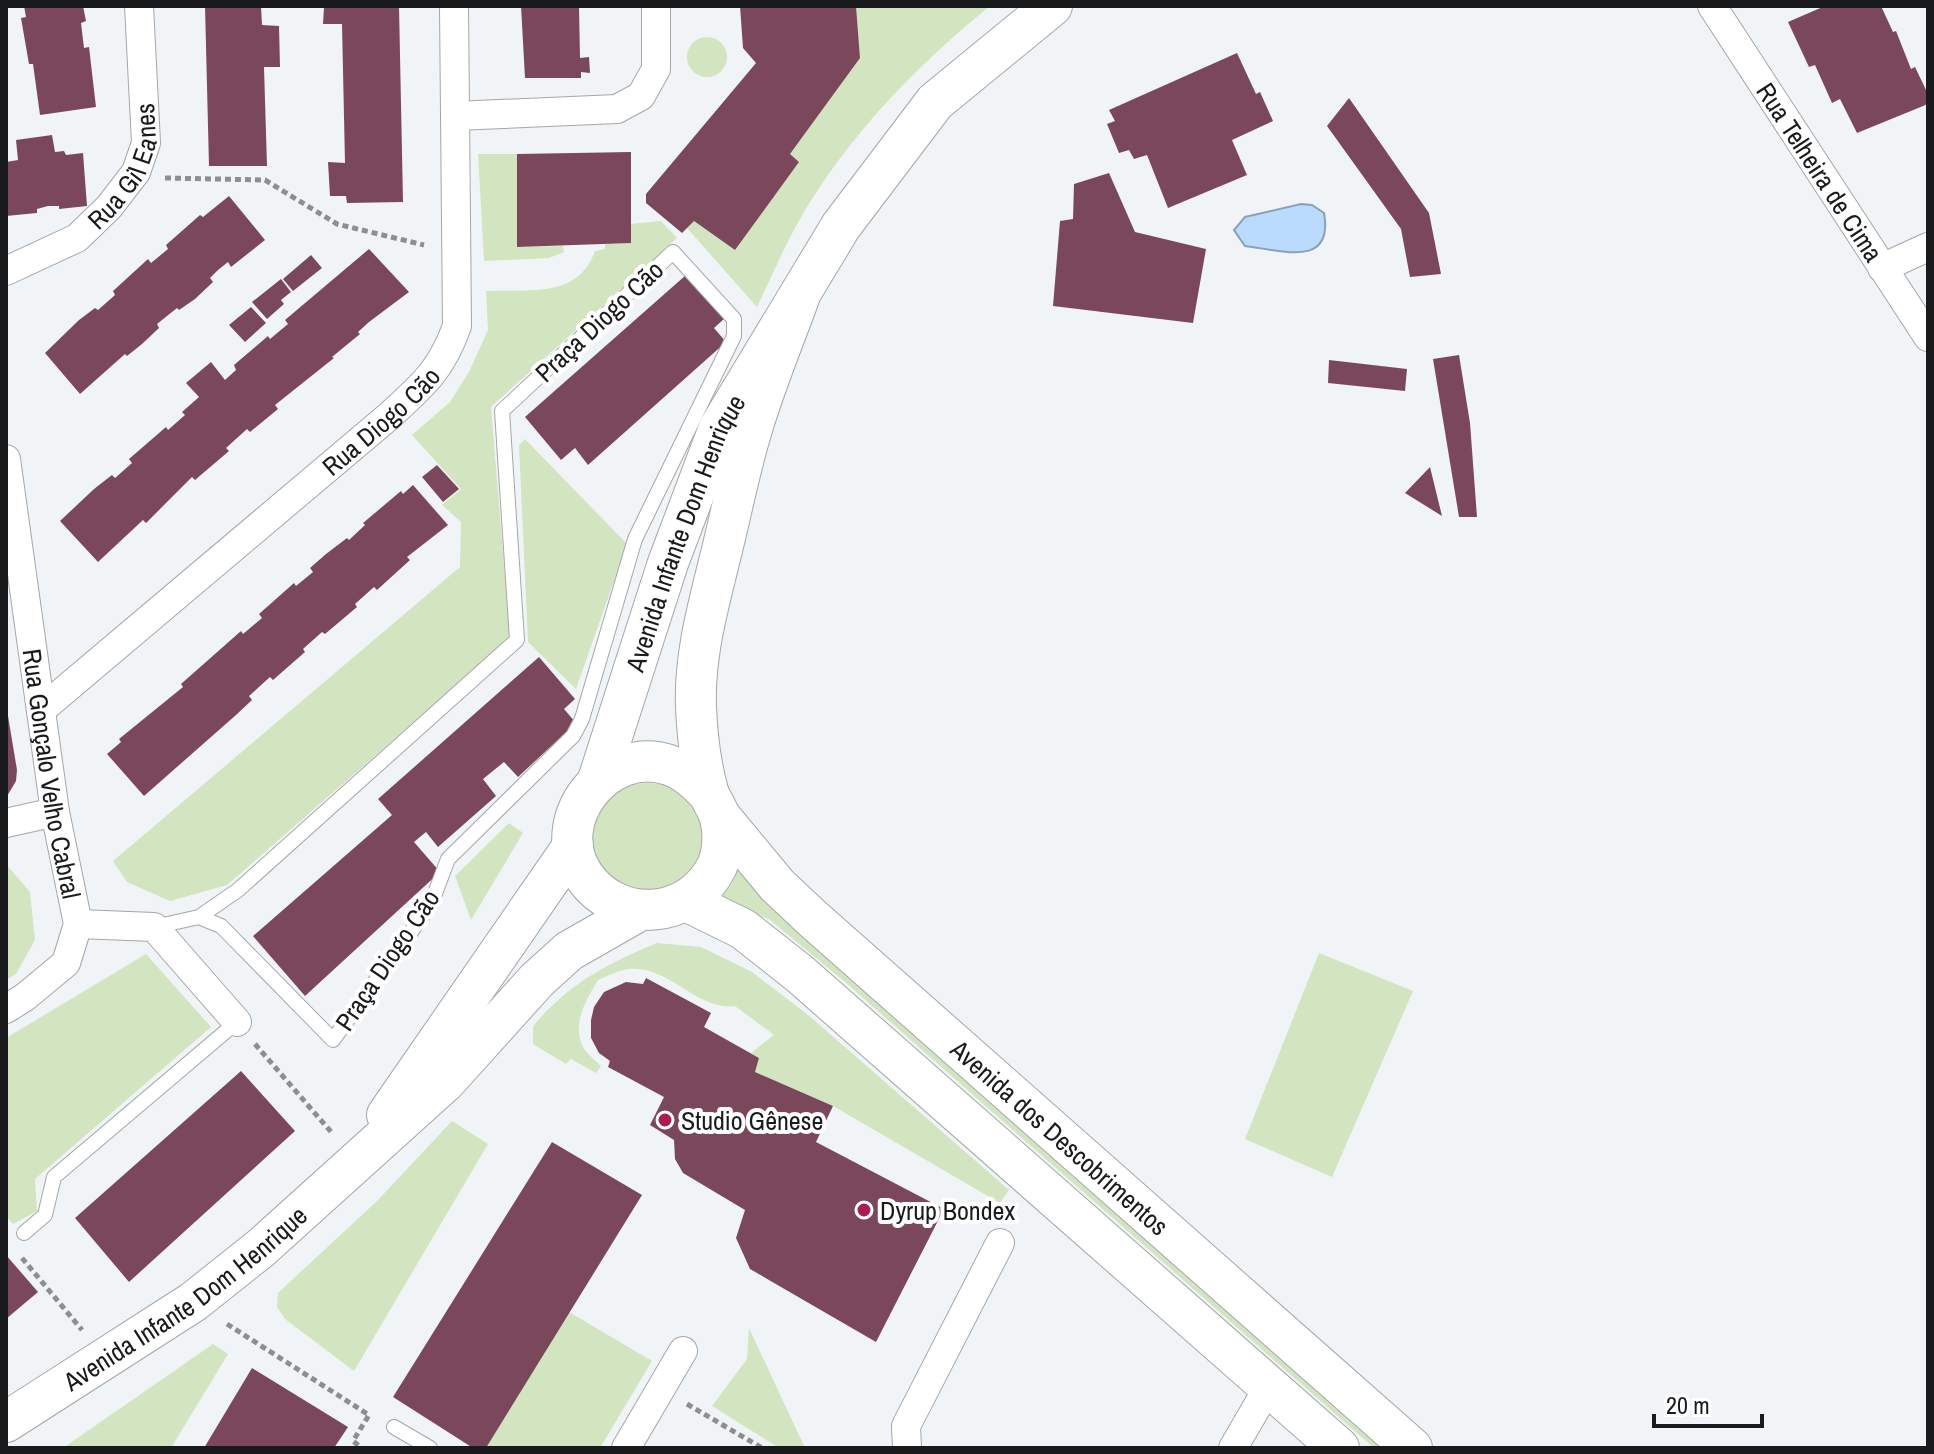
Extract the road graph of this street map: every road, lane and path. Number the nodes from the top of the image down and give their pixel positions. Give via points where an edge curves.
1 (139, 6) edge
2 (454, 6) edge
3 (656, 6) edge
4 (1052, 6) edge
5 (1712, 6) edge
6 (455, 116) junction
7 (131, 177) junction
8 (1928, 247) edge
9 (456, 253) junction
10 (1882, 268) junction
11 (6, 271) edge
12 (799, 298) junction
13 (1928, 337) edge
14 (6, 459) edge
15 (41, 710) junction
16 (598, 780) junction
17 (714, 804) junction
18 (55, 812) junction
19 (6, 823) edge
20 (573, 846) junction
21 (686, 901) junction
22 (639, 911) junction
23 (199, 917) junction
24 (78, 924) junction
25 (154, 927) junction
26 (6, 1009) edge
27 (237, 1022) junction
28 (356, 1161) junction
29 (24, 1233) dead end
30 (1000, 1243) dead end
31 (21, 1256) dead end
32 (193, 1302) junction
33 (683, 1351) dead end
34 (106, 1358) junction
35 (1269, 1386) junction
36 (662, 1389) junction
37 (6, 1422) edge
38 (394, 1427) dead end
39 (362, 1448) edge
40 (430, 1448) edge
41 (626, 1448) edge
42 (762, 1448) edge
43 (907, 1448) edge
44 (1233, 1448) edge
45 (1339, 1448) edge
46 (1412, 1448) edge

1 - 7 street, Rua Gil Eanes via 146,143
2 - 6 street, Rua Diogo Cão
3 - 6 street via 656,69 641,96 617,109
4 - 12 main road, Avenida Infante Dom Henrique via 935,102 841,226
5 - 10 street, Rua Telheira de Cima
6 - 9 street, Rua Diogo Cão
7 - 9 path via 265,180 337,224
7 - 11 street, Rua Gil Eanes via 77,238
8 - 10 street
9 - 15 street, Rua Diogo Cão via 457,326 430,378
10 - 13 street, Rua Telheira de Cima
12 - 16 main road, Avenida Infante Dom Henrique via 719,428 668,563
12 - 17 main road, Avenida Infante Dom Henrique via 752,430 699,645 696,707
14 - 15 street, Rua Gonçalo Velho Cabral
15 - 18 street, Rua Gonçalo Velho Cabral
16 - 17 main road via 619,767 643,762 668,765 690,775
16 - 20 main road, Avenida Infante Dom Henrique via 574,821
17 - 21 main road, Avenida Infante Dom Henrique via 723,839 718,864
17 - 46 main road, Avenida dos Descobrimentos via 777,885 812,918
18 - 19 street
18 - 24 street, Rua Gonçalo Velho Cabral
20 - 22 main road via 582,873 595,890 615,905
20 - 28 main road, Avenida Infante Dom Henrique
21 - 22 main road, Avenida Infante Dom Henrique via 663,910
21 - 35 main road, Avenida dos Descobrimentos via 743,929 800,974
22 - 28 main road, Avenida Infante Dom Henrique via 569,951 445,1082
23 - 23 lane, Praça Diogo Cão via 221,926 333,1040 431,904 448,859 573,736 635,539 734,336 734,319 673,252 502,411 517,640 238,890
23 - 25 lane, Praça Diogo Cão
24 - 25 street
24 - 26 street, Rua Gonçalo Velho Cabral via 66,963
25 - 27 street
27 - 28 path
27 - 29 lane via 54,1177 45,1215
28 - 32 main road, Avenida Infante Dom Henrique
30 - 43 street via 906,1426
31 - 34 path
32 - 34 main road, Avenida Infante Dom Henrique
32 - 39 path via 369,1415 353,1441
33 - 36 street
34 - 37 main road, Avenida Infante Dom Henrique
35 - 44 street
35 - 45 main road, Avenida dos Descobrimentos
36 - 41 street
36 - 42 path
38 - 40 lane

